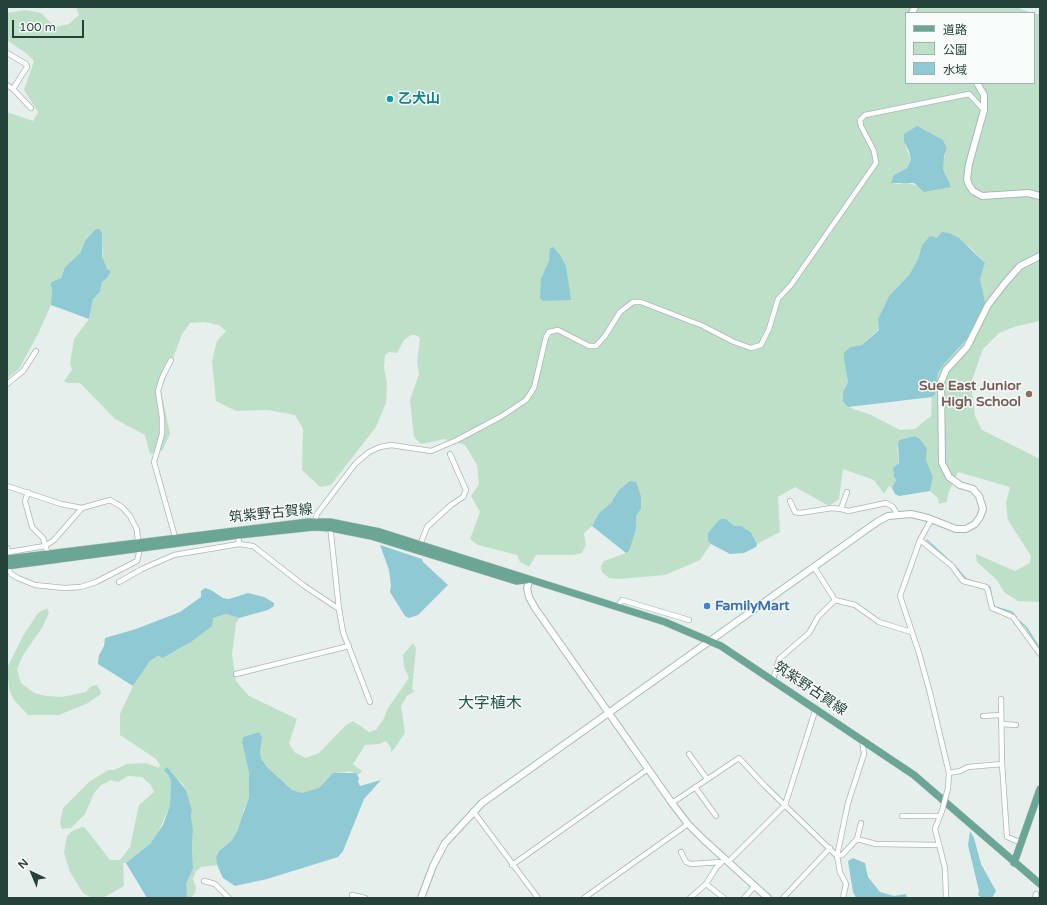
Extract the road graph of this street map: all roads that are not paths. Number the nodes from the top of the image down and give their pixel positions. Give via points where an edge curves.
1 (7, 53) edge
2 (978, 84) edge
3 (7, 85) edge
4 (13, 89) junction
5 (31, 108) dead end
6 (984, 110) junction
7 (1040, 196) edge
8 (1040, 256) edge
9 (36, 351) dead end
10 (171, 360) dead end
11 (7, 384) edge
12 (450, 454) dead end
13 (7, 486) edge
14 (28, 492) junction
15 (847, 492) dead end
16 (790, 501) dead end
17 (82, 508) junction
18 (841, 509) junction
19 (897, 514) junction
20 (931, 520) junction
21 (314, 524) junction
22 (330, 525) junction
23 (238, 532) junction
24 (175, 538) junction
25 (920, 540) junction
26 (239, 544) junction
27 (138, 545) junction
28 (420, 545) junction
29 (45, 546) junction
30 (7, 548) edge
31 (48, 554) junction
32 (7, 563) edge
33 (814, 567) junction
34 (530, 580) junction
35 (119, 582) dead end
36 (835, 600) junction
37 (617, 607) junction
38 (339, 609) junction
39 (689, 620) dead end
40 (911, 632) junction
41 (710, 641) junction
42 (349, 646) junction
43 (1040, 654) edge
44 (236, 674) dead end
45 (773, 680) junction
46 (1001, 699) dead end
47 (370, 702) dead end
48 (816, 708) junction
49 (608, 713) junction
50 (1001, 715) junction
51 (983, 716) dead end
52 (1001, 724) junction
53 (1016, 724) dead end
54 (862, 740) junction
55 (688, 754) dead end
56 (1002, 764) junction
57 (648, 769) junction
58 (949, 773) junction
59 (707, 779) junction
60 (695, 787) junction
61 (1040, 789) edge
62 (672, 803) junction
63 (785, 805) junction
64 (1037, 807) edge
65 (473, 811) junction
66 (716, 816) dead end
67 (902, 816) dead end
68 (940, 816) junction
69 (861, 823) dead end
70 (688, 824) junction
71 (857, 839) junction
72 (1022, 843) junction
73 (939, 845) junction
74 (830, 848) junction
75 (681, 852) dead end
76 (837, 856) junction
77 (725, 861) junction
78 (1014, 863) junction
79 (512, 865) junction
80 (204, 881) dead end
81 (706, 884) junction
82 (1040, 884) edge
83 (755, 886) junction
84 (352, 895) dead end
85 (229, 898) edge
86 (365, 898) edge
87 (421, 898) edge
88 (538, 898) edge
89 (584, 898) edge
90 (690, 898) edge
91 (724, 898) edge
92 (744, 898) edge
93 (768, 898) edge
94 (783, 898) edge
95 (843, 898) edge
96 (946, 898) edge

1 - 4 street via 26,64
2 - 6 street via 984,95
3 - 4 street
4 - 5 street
6 - 7 street via 967,173 973,191 982,196 1028,193
6 - 21 street via 969,94 865,115 860,120 874,151 876,163 791,285 778,299 761,345 751,348 734,342 703,326 641,302 633,302 620,312 596,346 589,346 558,330 549,332 534,388 526,400 458,440 431,451 392,445 369,452 355,464 317,514
8 - 20 street via 1020,266 1005,282 988,306 967,347 946,370 941,382 942,463 949,477 960,485 972,489 979,496 983,509 980,517 966,529 956,529
9 - 11 street via 23,371
10 - 24 street via 158,391 162,434 154,462
12 - 28 street via 466,490 463,497 426,527
13 - 14 street
14 - 17 street via 61,504
14 - 29 street via 25,501 32,527 42,538
15 - 18 street
16 - 18 street via 796,512 800,513
17 - 27 street via 110,500 122,507 137,530
17 - 29 street via 54,540
18 - 19 street via 848,512 886,503 893,507
19 - 20 street via 915,515
19 - 33 street via 877,522
20 - 25 street
21 - 22 main road, 筑紫野古賀線
21 - 23 main road, 筑紫野古賀線
22 - 28 main road, 筑紫野古賀線 via 380,532
22 - 34 main road, 筑紫野古賀線 via 516,581
22 - 38 street
23 - 24 main road, 筑紫野古賀線
23 - 26 street
23 - 27 main road, 筑紫野古賀線
24 - 27 main road, 筑紫野古賀線
25 - 40 street via 900,596
25 - 43 street via 946,561 963,581 986,587 992,608 1013,616
26 - 35 street via 174,555
26 - 38 street via 253,546
27 - 31 main road, 筑紫野古賀線
27 - 32 main road, 筑紫野古賀線
27 - 32 street via 137,561 96,582 81,586 64,588 35,585 11,574
28 - 34 main road, 筑紫野古賀線
29 - 30 street via 9,552
29 - 31 street
31 - 32 main road, 筑紫野古賀線
33 - 36 street
33 - 41 street
34 - 37 main road, 筑紫野古賀線
34 - 49 street via 527,588 534,608
36 - 40 street via 855,605 879,622
36 - 45 street via 818,617 809,633 779,659
37 - 39 street via 622,600
37 - 41 main road, 筑紫野古賀線 via 665,622
38 - 42 street via 343,632
40 - 58 street via 919,653
41 - 45 main road, 筑紫野古賀線
41 - 49 street
42 - 44 street
42 - 47 street
45 - 48 main road, 筑紫野古賀線
46 - 50 street
48 - 54 main road, 筑紫野古賀線
48 - 63 street
49 - 57 street
49 - 65 street
50 - 51 street
50 - 52 street
52 - 53 street
52 - 56 street
54 - 76 street via 864,754 848,803
54 - 78 main road, 筑紫野古賀線 via 914,775
55 - 59 street
56 - 58 street via 968,767
56 - 72 street via 1007,837
57 - 62 street
57 - 79 street
58 - 68 street, bridge via 948,788
59 - 60 street
59 - 63 street via 739,758
60 - 62 street
60 - 66 street
61 - 64 main road
62 - 70 street
63 - 74 street
63 - 77 street
64 - 72 main road
65 - 79 street
65 - 87 street via 445,843
67 - 68 street
68 - 73 street via 935,829
69 - 71 street
70 - 77 street
70 - 89 street
71 - 73 street via 876,844
71 - 76 street via 842,855
72 - 78 main road
73 - 96 street via 945,868
74 - 76 street
74 - 94 street
75 - 77 street via 686,862 691,864
76 - 95 street via 840,872 846,884
77 - 81 street via 716,868
77 - 83 street
78 - 82 main road, 筑紫野古賀線
79 - 88 street
80 - 85 street via 215,884
81 - 90 street
81 - 91 street
83 - 92 street
83 - 93 street
84 - 86 street

